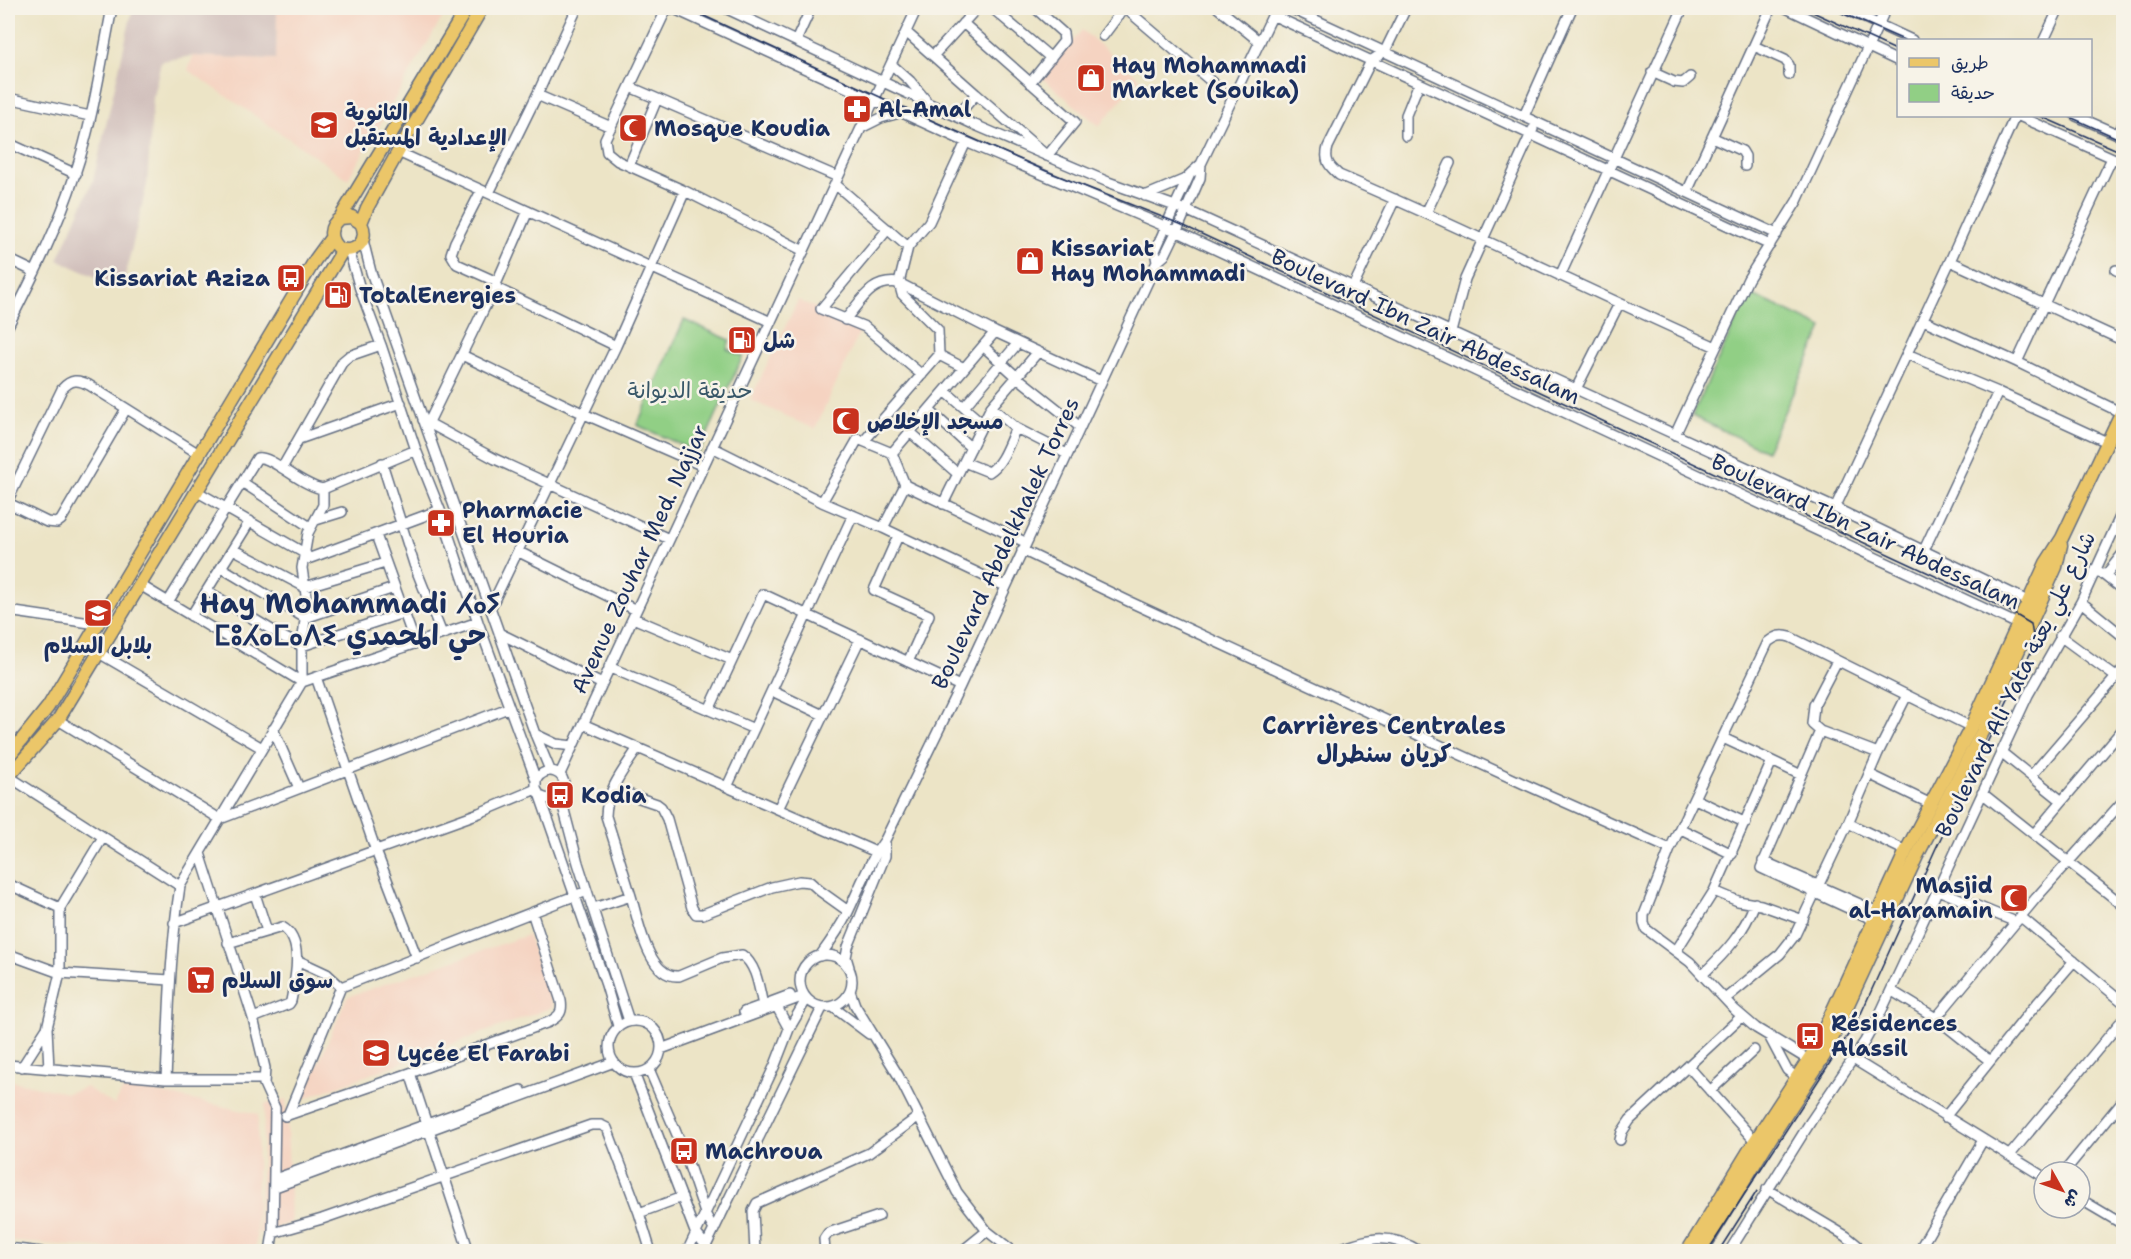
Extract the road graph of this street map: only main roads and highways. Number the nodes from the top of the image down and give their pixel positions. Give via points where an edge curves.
1 (467, 8) edge
2 (482, 8) edge
3 (340, 218) junction
4 (361, 223) junction
5 (331, 238) junction
6 (346, 250) junction
7 (2123, 411) edge
8 (2024, 626) junction
9 (8, 757) edge
10 (8, 776) edge
11 (1813, 1063) junction
12 (1801, 1081) junction
13 (1687, 1251) edge
14 (1701, 1251) edge

1 - 3 main road
2 - 4 main road
3 - 4 main road via 352,217
3 - 5 main road via 332,226
4 - 6 main road via 363,240
5 - 6 main road via 338,248
5 - 9 main road via 48,707
6 - 10 main road via 58,720
7 - 8 main road, Boulevard Ali Yata شارع علي يعتة via 2046,563
8 - 11 main road, Boulevard Ali Yata شارع علي يعتة via 1906,851 1820,1039
8 - 11 main road, Boulevard Ali Yata شارع علي يعتة via 1982,732 1917,856 1830,1043
11 - 12 main road, Boulevard Ali Yata شارع علي يعتة
12 - 13 main road, Boulevard Ali Yata شارع علي يعتة via 1755,1141
12 - 14 main road, Boulevard Ali Yata شارع علي يعتة

